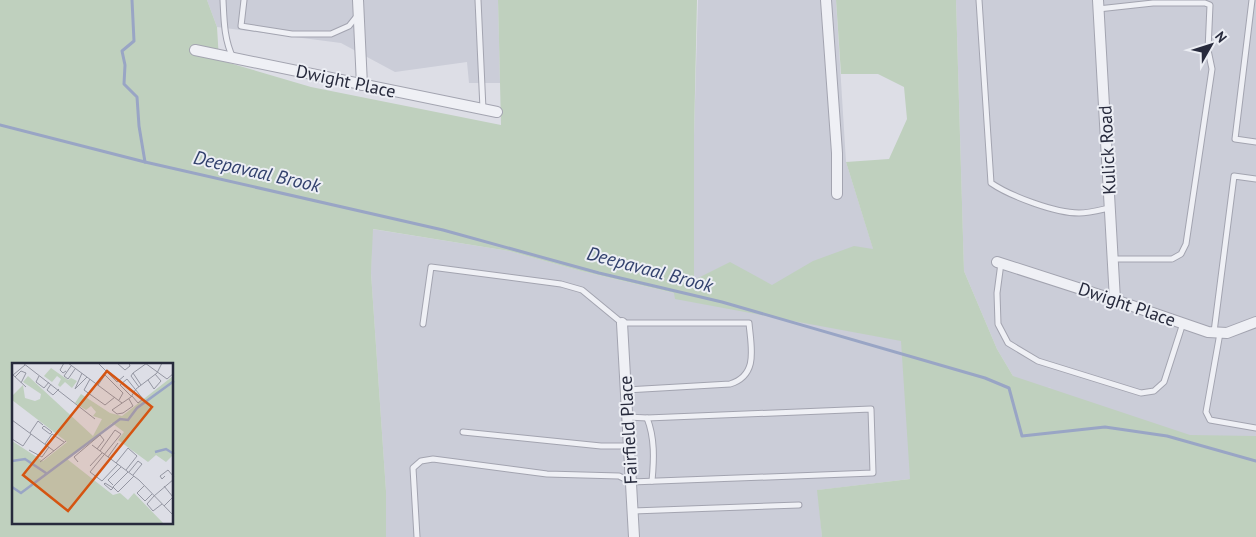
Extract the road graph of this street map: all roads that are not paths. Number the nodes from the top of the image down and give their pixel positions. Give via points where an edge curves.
1 (223, 0) edge
2 (244, 0) edge
3 (358, 0) edge
4 (478, 0) edge
5 (826, 0) edge
6 (979, 0) edge
7 (1252, 0) edge
8 (1098, 5) edge
9 (358, 15) junction
10 (195, 50) dead end
11 (233, 58) junction
12 (362, 85) junction
13 (483, 110) junction
14 (497, 112) dead end
15 (1256, 142) edge
16 (1256, 179) edge
17 (837, 194) dead end
18 (1110, 208) junction
19 (1113, 259) junction
20 (999, 263) joint
21 (1115, 300) junction
22 (1256, 322) edge
23 (622, 323) junction
24 (1183, 323) junction
25 (423, 324) dead end
26 (1217, 332) junction
27 (626, 390) junction
28 (627, 417) junction
29 (647, 418) junction
30 (1256, 428) edge
31 (463, 432) dead end
32 (629, 446) junction
33 (652, 481) junction
34 (631, 482) junction
35 (800, 505) dead end
36 (632, 511) junction
37 (416, 537) edge
38 (634, 537) edge

1 - 11 lane via 224,30
2 - 9 lane via 241,26 292,34 331,34 349,26
3 - 9 street
4 - 13 lane
5 - 17 street
6 - 18 lane via 991,183 1029,201 1061,211 1079,213
7 - 15 lane via 1235,139
8 - 18 street, Kulick Road
8 - 19 lane via 1210,5 1208,50 1212,69 1186,244 1181,254 1172,259
9 - 12 street
10 - 11 street, Dwight Place
11 - 12 street, Dwight Place
12 - 13 street, Dwight Place
13 - 14 street, Dwight Place
16 - 26 lane via 1234,176
18 - 19 street, Kulick Road
19 - 21 street, Kulick Road
20 - 21 street, Dwight Place
20 - 24 lane via 998,324 1008,343 1038,361 1141,393 1154,390 1164,382
21 - 24 street, Dwight Place
22 - 26 street, Dwight Place via 1227,333
23 - 25 lane via 582,290 561,284 430,267
23 - 27 street, Fairfield Place
23 - 27 lane via 749,323 750,368 737,382
24 - 26 street, Dwight Place
26 - 30 lane via 1206,412 1210,420
27 - 28 street, Fairfield Place
28 - 29 lane
28 - 32 street, Fairfield Place
29 - 33 lane via 652,431
29 - 33 lane via 871,409 873,473
31 - 32 lane
32 - 34 street, Fairfield Place
33 - 34 lane
34 - 36 street, Fairfield Place
34 - 37 lane via 619,476 547,474 433,459 421,461 413,468
35 - 36 lane
36 - 38 street, Fairfield Place

